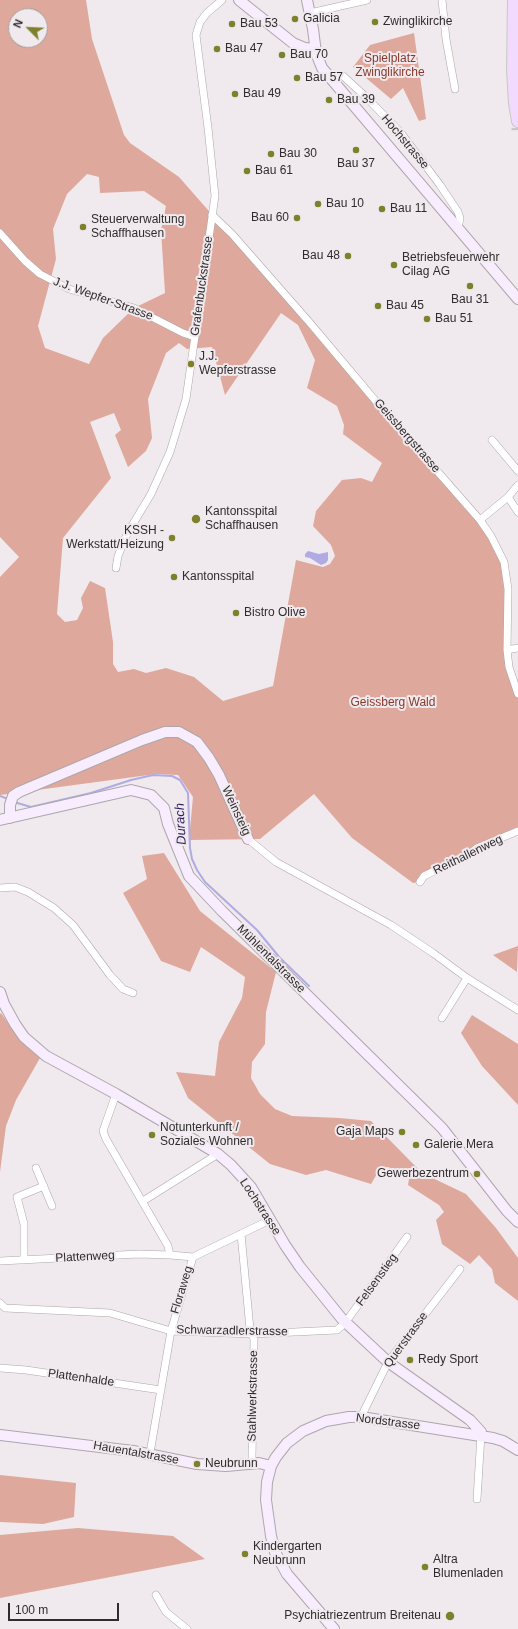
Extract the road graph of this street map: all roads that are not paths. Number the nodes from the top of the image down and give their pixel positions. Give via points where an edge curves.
1 (222, 0) edge
2 (239, 0) edge
3 (307, 0) edge
4 (367, 0) edge
5 (442, 0) edge
6 (514, 0) edge
7 (346, 2) edge
8 (310, 13) junction
9 (315, 49) junction
10 (330, 78) junction
11 (455, 89) dead end
12 (518, 121) edge
13 (212, 215) junction
14 (458, 228) junction
15 (0, 233) edge
16 (518, 299) edge
17 (195, 337) junction
18 (492, 440) dead end
19 (518, 471) edge
20 (518, 485) edge
21 (508, 497) junction
22 (518, 512) edge
23 (480, 520) junction
24 (116, 568) dead end
25 (518, 648) edge
26 (507, 650) junction
27 (518, 694) edge
28 (5, 819) edge
29 (518, 831) edge
30 (248, 839) joint
31 (420, 882) dead end
32 (0, 888) edge
33 (467, 978) junction
34 (0, 992) edge
35 (133, 992) dead end
36 (518, 1010) edge
37 (442, 1018) dead end
38 (116, 1094) junction
39 (218, 1154) junction
40 (36, 1168) dead end
41 (44, 1186) junction
42 (144, 1202) junction
43 (52, 1206) dead end
44 (270, 1220) junction
45 (518, 1222) edge
46 (241, 1234) junction
47 (407, 1237) dead end
48 (170, 1255) junction
49 (193, 1257) junction
50 (24, 1260) junction
51 (0, 1261) edge
52 (460, 1269) dead end
53 (0, 1303) edge
54 (345, 1323) junction
55 (171, 1331) junction
56 (252, 1334) junction
57 (388, 1362) junction
58 (0, 1368) edge
59 (161, 1390) junction
60 (361, 1417) junction
61 (0, 1434) edge
62 (481, 1435) junction
63 (518, 1450) edge
64 (150, 1453) junction
65 (253, 1463) junction
66 (271, 1466) junction
67 (476, 1499) dead end
68 (156, 1595) dead end
69 (187, 1629) edge
70 (334, 1629) edge

1 - 13 street, Grafenbuckstrasse via 200,22 196,35 208,128 214,196
2 - 9 street via 293,43
3 - 8 street, Hochstrasse
4 - 7 street
5 - 11 street
6 - 12 main road via 513,70
7 - 8 street
8 - 9 street, Hochstrasse
9 - 10 street, Hochstrasse via 319,63
10 - 14 street, Hochstrasse
10 - 14 street, Hochstrasse via 342,75 401,133 458,212
13 - 17 street, Grafenbuckstrasse
13 - 23 street, Geissbergstrasse via 232,234
14 - 16 street, Hochstrasse
15 - 17 street, J.J. Wepfer-Strasse via 40,274 69,289 134,308
17 - 24 street, Grafenbuckstrasse via 186,399 170,452 151,494 123,541
18 - 19 street
20 - 21 street
21 - 22 street
21 - 23 street
23 - 26 street, Geissbergstrasse via 504,562 508,589
25 - 26 street
26 - 27 street, Geissbergstrasse via 509,667
28 - 30 street, Weinsteig via 18,792 142,740 165,732 179,732 197,742 220,775
28 - 45 street, Mühlentalstrasse via 131,790 151,795 164,808 189,876 442,1128
29 - 31 street, Reithallenweg via 477,848 424,876
30 - 33 street, Weinsteig via 276,862 391,925
32 - 35 street via 16,887 54,908 73,925 123,989
33 - 36 street, Weinsteig
33 - 37 street
34 - 38 street, Lochstrasse via 15,1024 34,1047
38 - 39 street, Lochstrasse
38 - 42 street, Floraweg via 103,1131
39 - 42 street
39 - 44 street, Lochstrasse via 251,1187
40 - 41 street
41 - 43 street
41 - 50 street via 18,1197 24,1224
42 - 48 street, Floraweg via 168,1246
44 - 46 street
44 - 54 street, Lochstrasse via 300,1267
46 - 49 street
46 - 56 street, Stahlwerkstrasse
47 - 54 street, Felsenstieg
48 - 49 street, Floraweg
48 - 50 street, Plattenweg via 139,1254
49 - 55 street, Floraweg
50 - 51 street, Plattenweg
52 - 57 street, Querstrasse
53 - 55 street, Schwarzadlerstrasse via 5,1308 110,1313
54 - 56 street, Schwarzadlerstrasse via 337,1330
54 - 57 street, Lochstrasse
55 - 56 street, Schwarzadlerstrasse
55 - 59 street, Floraweg
56 - 65 street, Stahlwerkstrasse
57 - 60 street, Querstrasse
57 - 62 street, Lochstrasse via 470,1420
58 - 59 street, Plattenhalde
59 - 64 street, Floraweg
60 - 62 street, Nordstrasse
60 - 66 street, Nordstrasse via 326,1422 303,1431 282,1449
61 - 64 street, Hauentalstrasse
62 - 63 street, Nordstrasse via 499,1440
62 - 67 street
64 - 65 street, Hauentalstrasse via 197,1464 226,1466
65 - 66 street, Hauentalstrasse
66 - 70 street via 266,1500 270,1536 275,1552 287,1574
68 - 69 street via 166,1612

